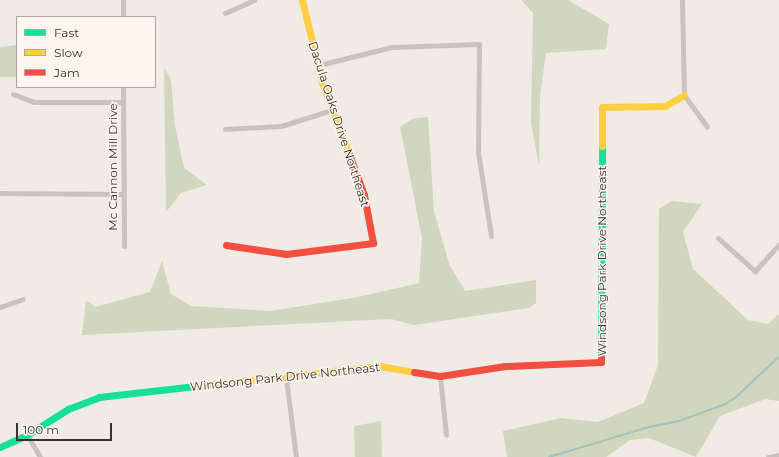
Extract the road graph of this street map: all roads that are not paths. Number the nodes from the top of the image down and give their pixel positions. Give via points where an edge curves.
1 (123, 0) edge
2 (254, 0) edge
3 (302, 0) edge
4 (682, 0) edge
5 (225, 13) dead end
6 (123, 16) edge
7 (318, 65) junction
8 (123, 88) edge
9 (13, 94) dead end
10 (684, 95) junction
11 (123, 102) junction
12 (332, 110) junction
13 (707, 127) dead end
14 (225, 128) dead end
15 (0, 192) edge
16 (122, 194) junction
17 (491, 236) dead end
18 (718, 238) dead end
19 (779, 244) edge
20 (226, 245) dead end
21 (124, 246) dead end
22 (23, 299) dead end
23 (0, 307) edge
24 (440, 376) junction
25 (286, 378) junction
26 (27, 435) junction
27 (446, 435) dead end
28 (0, 447) edge
29 (779, 455) edge
30 (40, 457) edge
31 (296, 457) edge
32 (768, 457) edge

1 - 6 street
2 - 5 street
3 - 7 street, Dacula Oaks Drive Northeast
4 - 10 street
7 - 12 street, Dacula Oaks Drive Northeast
7 - 17 street via 392,47 479,44 478,152
8 - 11 street, Mc Cannon Mill Drive
9 - 11 street via 34,102
10 - 13 street
10 - 24 street, Windsong Park Drive Northeast via 665,106 602,107 601,362 505,366
11 - 16 street, Mc Cannon Mill Drive
12 - 14 street via 281,126
12 - 20 street, Dacula Oaks Drive Northeast via 364,195 373,243 286,254
15 - 16 street
16 - 21 street, Mc Cannon Mill Drive
18 - 19 street via 755,271
22 - 23 street
24 - 25 street, Windsong Park Drive Northeast via 380,366
24 - 27 street
25 - 26 street, Windsong Park Drive Northeast via 99,397 68,409
25 - 31 street
26 - 28 street, Windsong Park Drive Northeast
26 - 30 street
29 - 32 street

